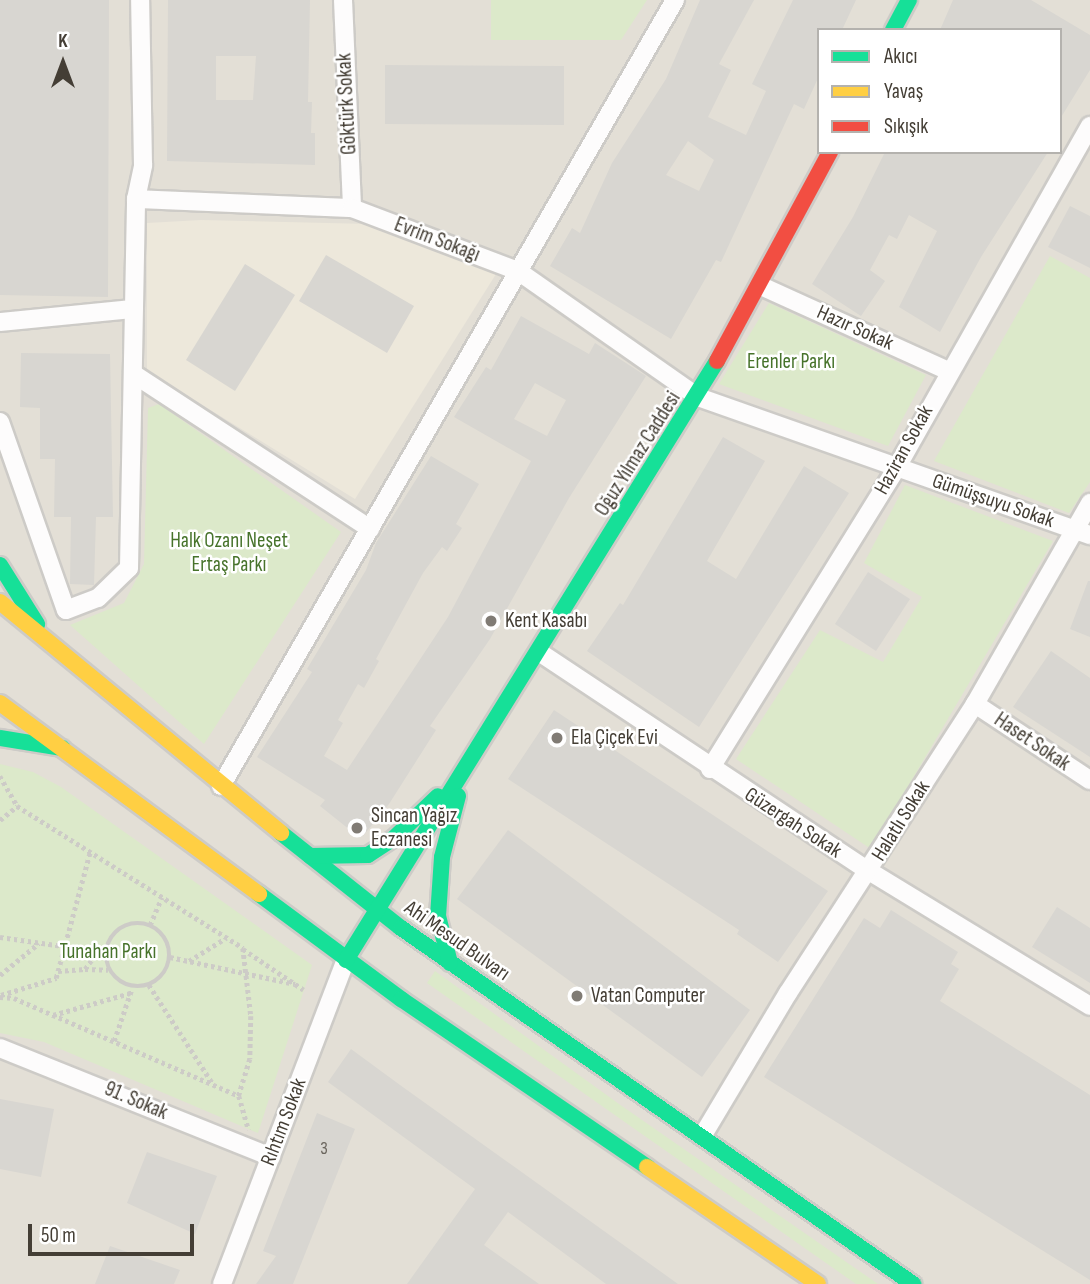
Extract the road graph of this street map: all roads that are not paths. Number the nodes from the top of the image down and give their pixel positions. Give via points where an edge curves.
1 (140, 0) edge
2 (343, 0) edge
3 (675, 0) edge
4 (909, 0) edge
5 (894, 28) edge
6 (1090, 126) edge
7 (829, 154) edge
8 (136, 200) junction
9 (352, 208) junction
10 (518, 271) junction
11 (761, 286) junction
12 (133, 309) junction
13 (0, 322) edge
14 (948, 371) junction
15 (135, 375) junction
16 (698, 397) junction
17 (0, 422) edge
18 (897, 467) junction
19 (1090, 503) edge
20 (370, 529) junction
21 (1071, 529) junction
22 (1090, 535) edge
23 (0, 565) edge
24 (0, 602) edge
25 (50, 645) junction
26 (539, 652) junction
27 (0, 703) edge
28 (975, 704) junction
29 (0, 738) edge
30 (64, 749) junction
31 (466, 769) junction
32 (710, 769) junction
33 (1090, 780) edge
34 (221, 786) junction
35 (310, 856) junction
36 (869, 871) junction
37 (378, 909) junction
38 (345, 960) junction
39 (450, 962) junction
40 (1090, 1006) edge
41 (0, 1048) edge
42 (703, 1135) junction
43 (263, 1154) junction
44 (808, 1282) edge
45 (222, 1284) edge
46 (913, 1284) edge

1 - 8 street via 143,165
2 - 9 street, Göktürk Sokak
3 - 10 street
4 - 5 main road
6 - 14 street, Haziran Sokak
7 - 11 main road, Oğuz Yılmaz Caddesi
8 - 9 street, Evrim Sokağı
8 - 12 street
9 - 10 street, Evrim Sokağı
10 - 16 street, Evrim Sokağı
10 - 20 street
11 - 14 street, Hazır Sokak
11 - 16 main road, Oğuz Yılmaz Caddesi
12 - 13 street
12 - 15 street
14 - 18 street, Haziran Sokak
15 - 17 street via 129,568 97,598 66,610
15 - 20 street
16 - 18 street, Gümüşsuyu Sokak
16 - 26 main road, Oğuz Yılmaz Caddesi
18 - 21 street, Gümüşsuyu Sokak
18 - 32 street, Haziran Sokak
19 - 21 street, Halatlı Sokak
20 - 34 street
21 - 22 street, Gümüşsuyu Sokak
21 - 28 street, Halatlı Sokak
23 - 25 main road
24 - 25 main road, Ahi Mesud Bulvarı
25 - 34 main road, Ahi Mesud Bulvarı
26 - 31 main road, Oğuz Yılmaz Caddesi
26 - 32 street, Güzergah Sokak
27 - 30 main road
28 - 33 street, Haset Sokak
28 - 36 street, Halatlı Sokak
29 - 30 main road
30 - 38 main road via 130,803
31 - 35 main road via 393,839 368,855
31 - 37 main road
31 - 39 main road via 442,858 438,916
32 - 36 street, Güzergah Sokak
34 - 35 main road, Ahi Mesud Bulvarı
35 - 37 main road, Ahi Mesud Bulvarı
36 - 40 street, Güzergah Sokak
36 - 42 street, Halatlı Sokak via 788,993
37 - 38 main road
37 - 39 main road, Ahi Mesud Bulvarı
38 - 43 street, Rıhtım Sokak
38 - 44 main road
39 - 42 main road, Ahi Mesud Bulvarı
41 - 43 street, 91. Sokak
42 - 46 main road, Ahi Mesud Bulvarı
43 - 45 street, Rıhtım Sokak

